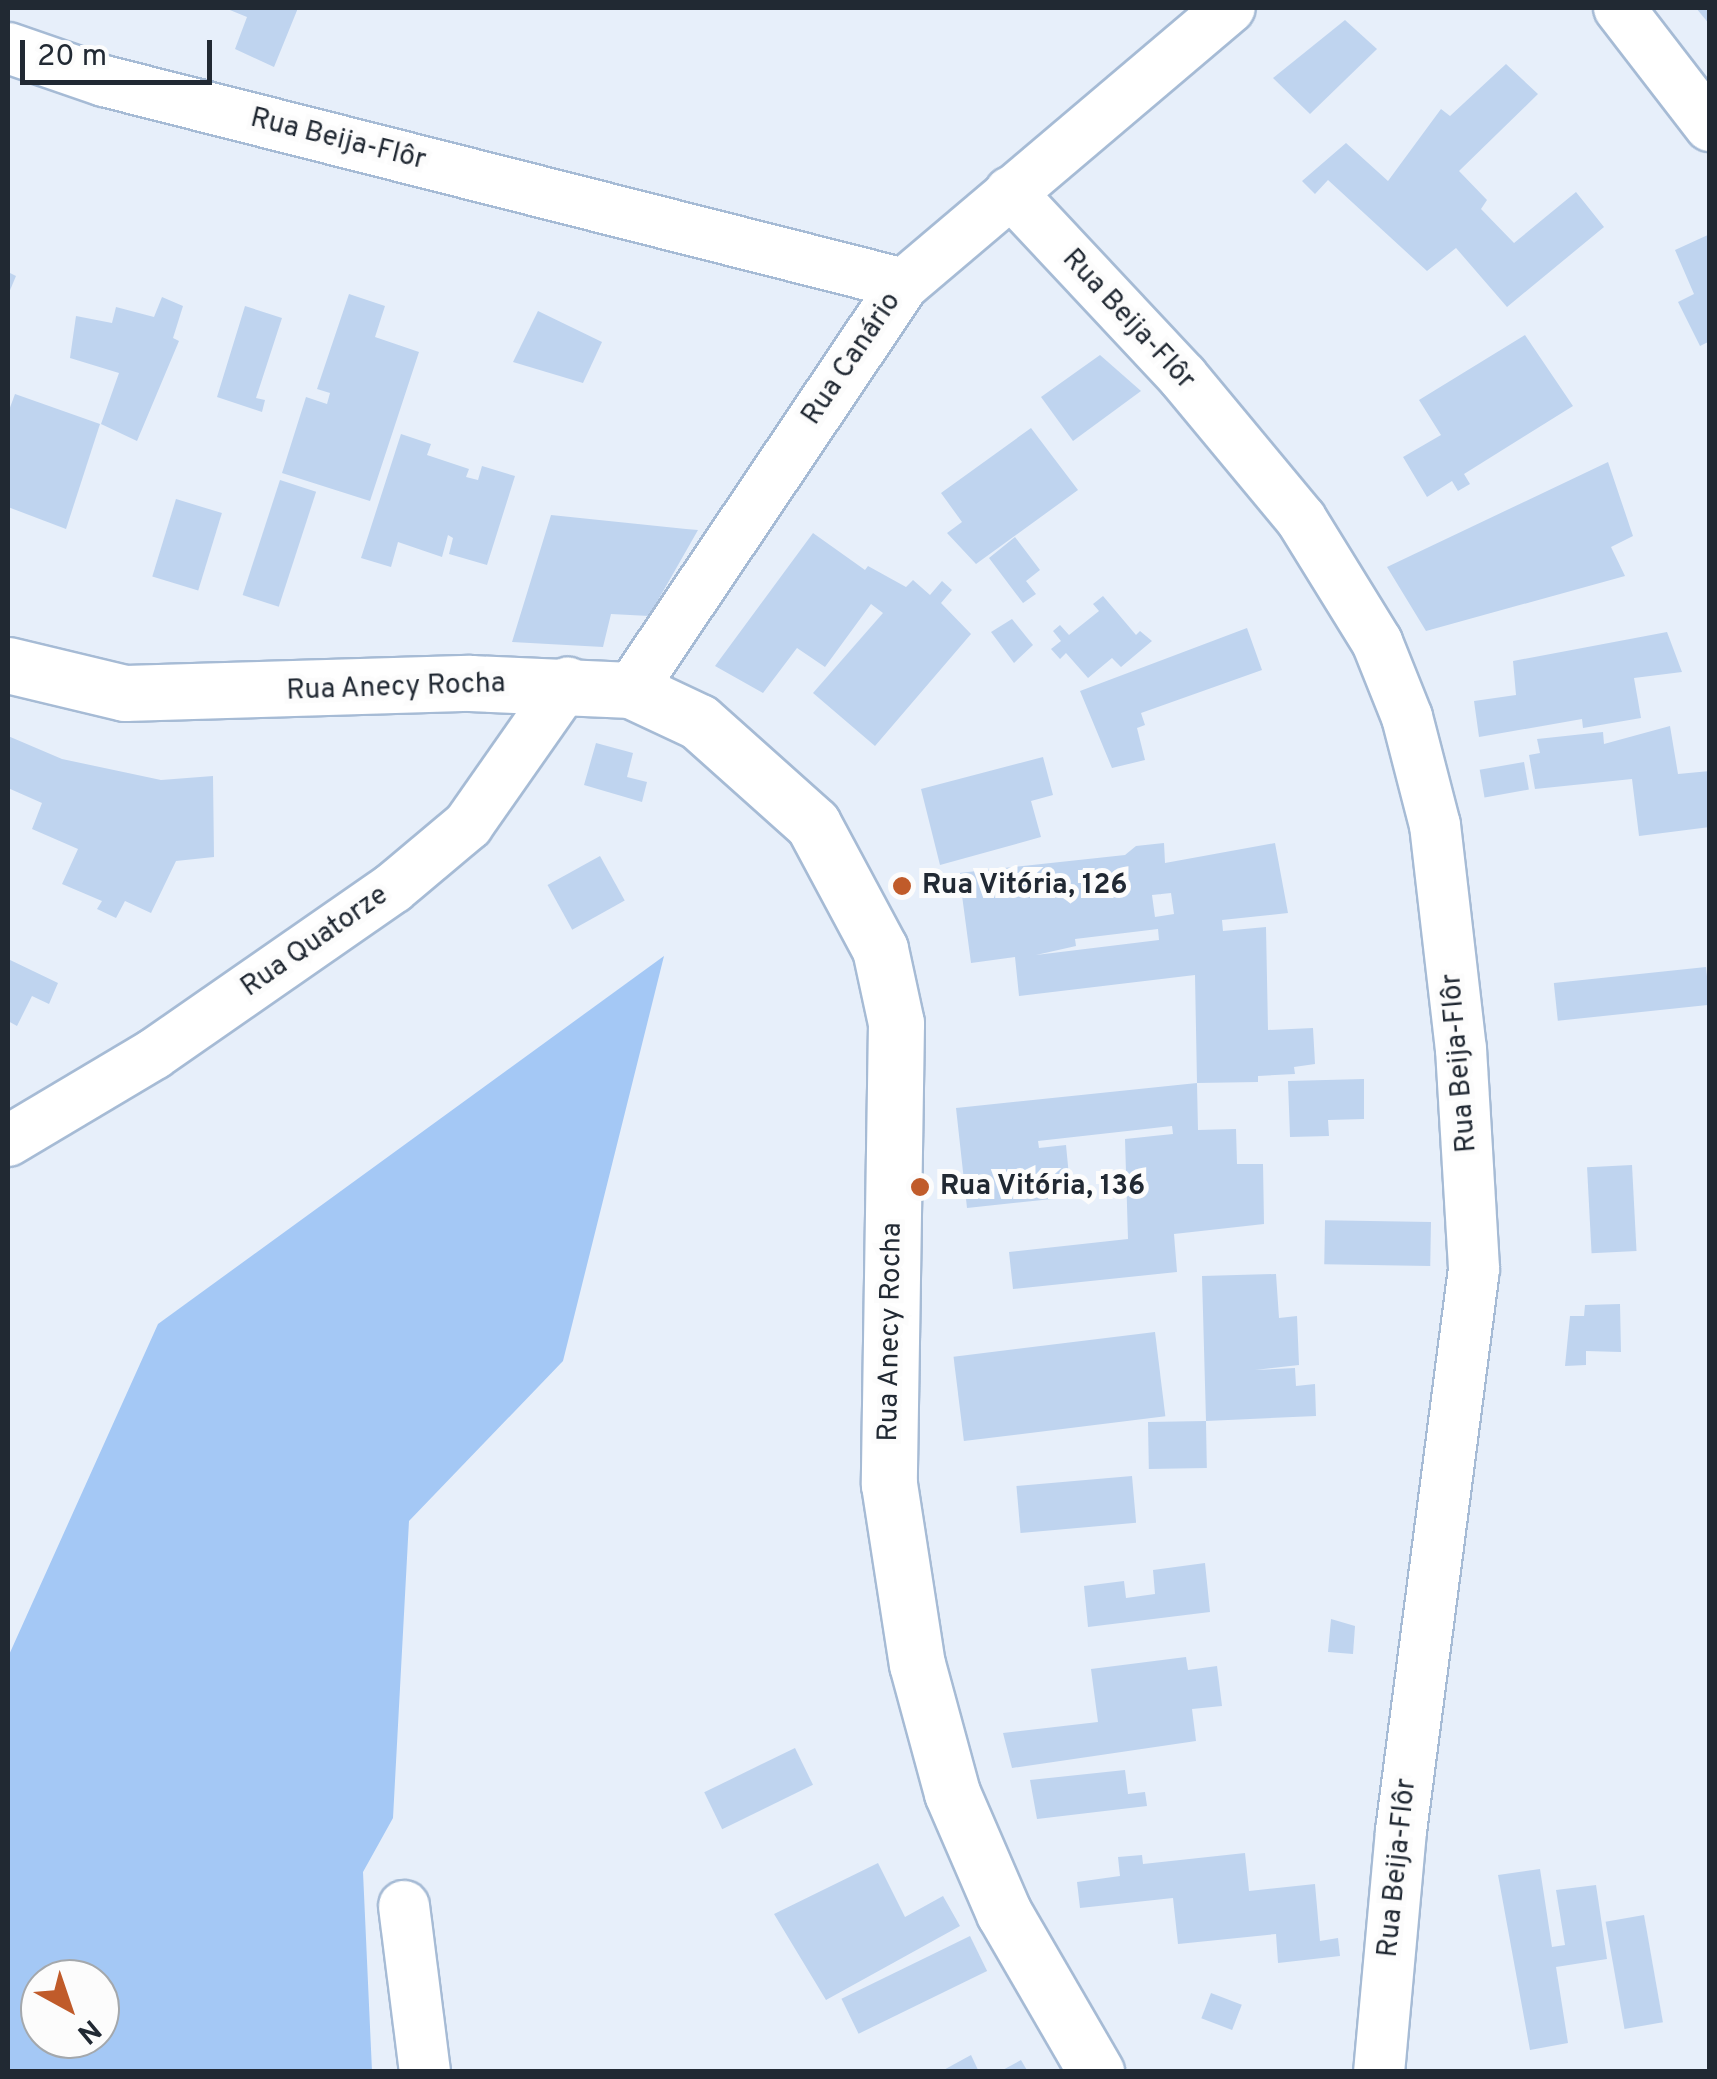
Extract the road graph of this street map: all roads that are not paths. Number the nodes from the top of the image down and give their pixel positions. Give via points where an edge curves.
1 (1230, 8) edge
2 (1619, 8) edge
3 (8, 48) edge
4 (1710, 126) edge
5 (1010, 192) junction
6 (904, 284) junction
7 (8, 665) edge
8 (568, 682) junction
9 (631, 690) junction
10 (8, 1141) edge
11 (404, 1906) dead end
12 (425, 2072) edge
13 (1096, 2072) edge
14 (1379, 2072) edge

1 - 5 street, Rua Canário
2 - 4 street
3 - 6 street, Rua Beija-Flôr via 104,82
5 - 6 street, Rua Canário
5 - 14 street, Rua Beija-Flôr via 1183,377 1301,518 1377,642 1435,824 1461,1049 1474,1269 1401,1831
6 - 9 street, Rua Canário
7 - 8 street, Rua Anecy Rocha via 126,693
8 - 9 street, Rua Anecy Rocha
8 - 10 street, Rua Quatorze via 468,825 393,888 154,1054
9 - 13 street, Rua Anecy Rocha via 699,722 813,824 880,949 896,1024 890,1484 917,1664 952,1793 1004,1913
11 - 12 street

